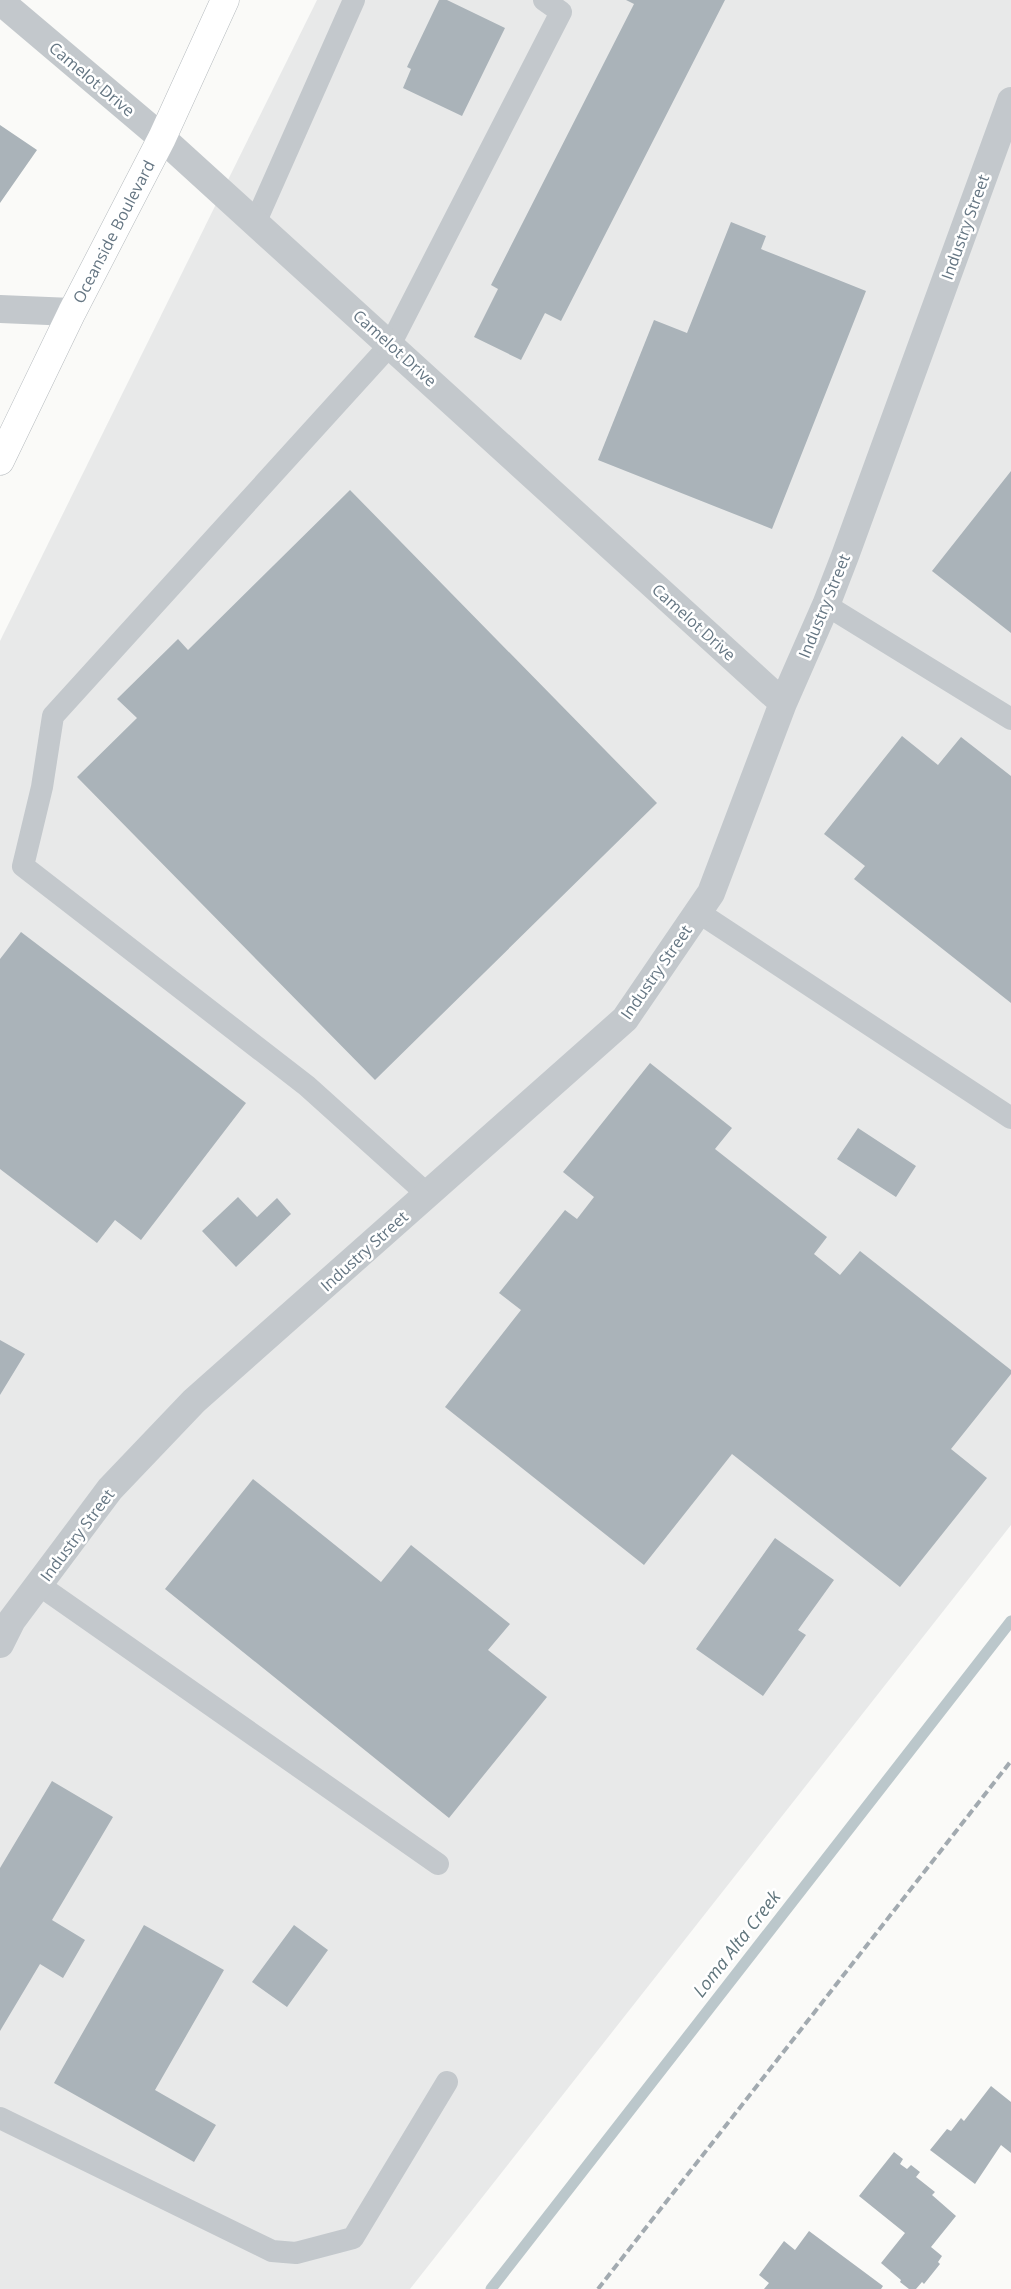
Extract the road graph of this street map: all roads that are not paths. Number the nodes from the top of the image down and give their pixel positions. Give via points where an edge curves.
1 (225, 0) edge
2 (354, 0) edge
3 (544, 0) edge
4 (0, 1) edge
5 (1011, 101) edge
6 (162, 138) junction
7 (256, 221) junction
8 (0, 309) edge
9 (72, 312) junction
10 (390, 345) junction
11 (0, 461) edge
12 (826, 605) junction
13 (783, 703) junction
14 (1011, 719) edge
15 (698, 912) junction
16 (1011, 1118) edge
17 (427, 1194) junction
18 (38, 1585) junction
19 (0, 1644) edge
20 (438, 1864) dead end
21 (447, 2082) dead end
22 (0, 2118) edge

1 - 6 main road, Oceanside Boulevard
2 - 7 lane
3 - 10 lane via 561,12
4 - 6 street, Camelot Drive
5 - 12 street, Industry Street
6 - 7 street, Camelot Drive
6 - 9 main road, Oceanside Boulevard
7 - 10 street, Camelot Drive
8 - 9 street
9 - 11 main road, Oceanside Boulevard
10 - 13 street, Camelot Drive
10 - 17 lane via 53,716 42,787 23,866 307,1086
12 - 13 street, Industry Street
12 - 14 lane
13 - 15 street, Industry Street via 711,893
15 - 16 lane
15 - 17 street, Industry Street via 625,1019
17 - 18 street, Industry Street via 194,1401 110,1489
18 - 19 street, Industry Street via 12,1620
18 - 20 lane
21 - 22 lane via 353,2238 296,2253 272,2251

